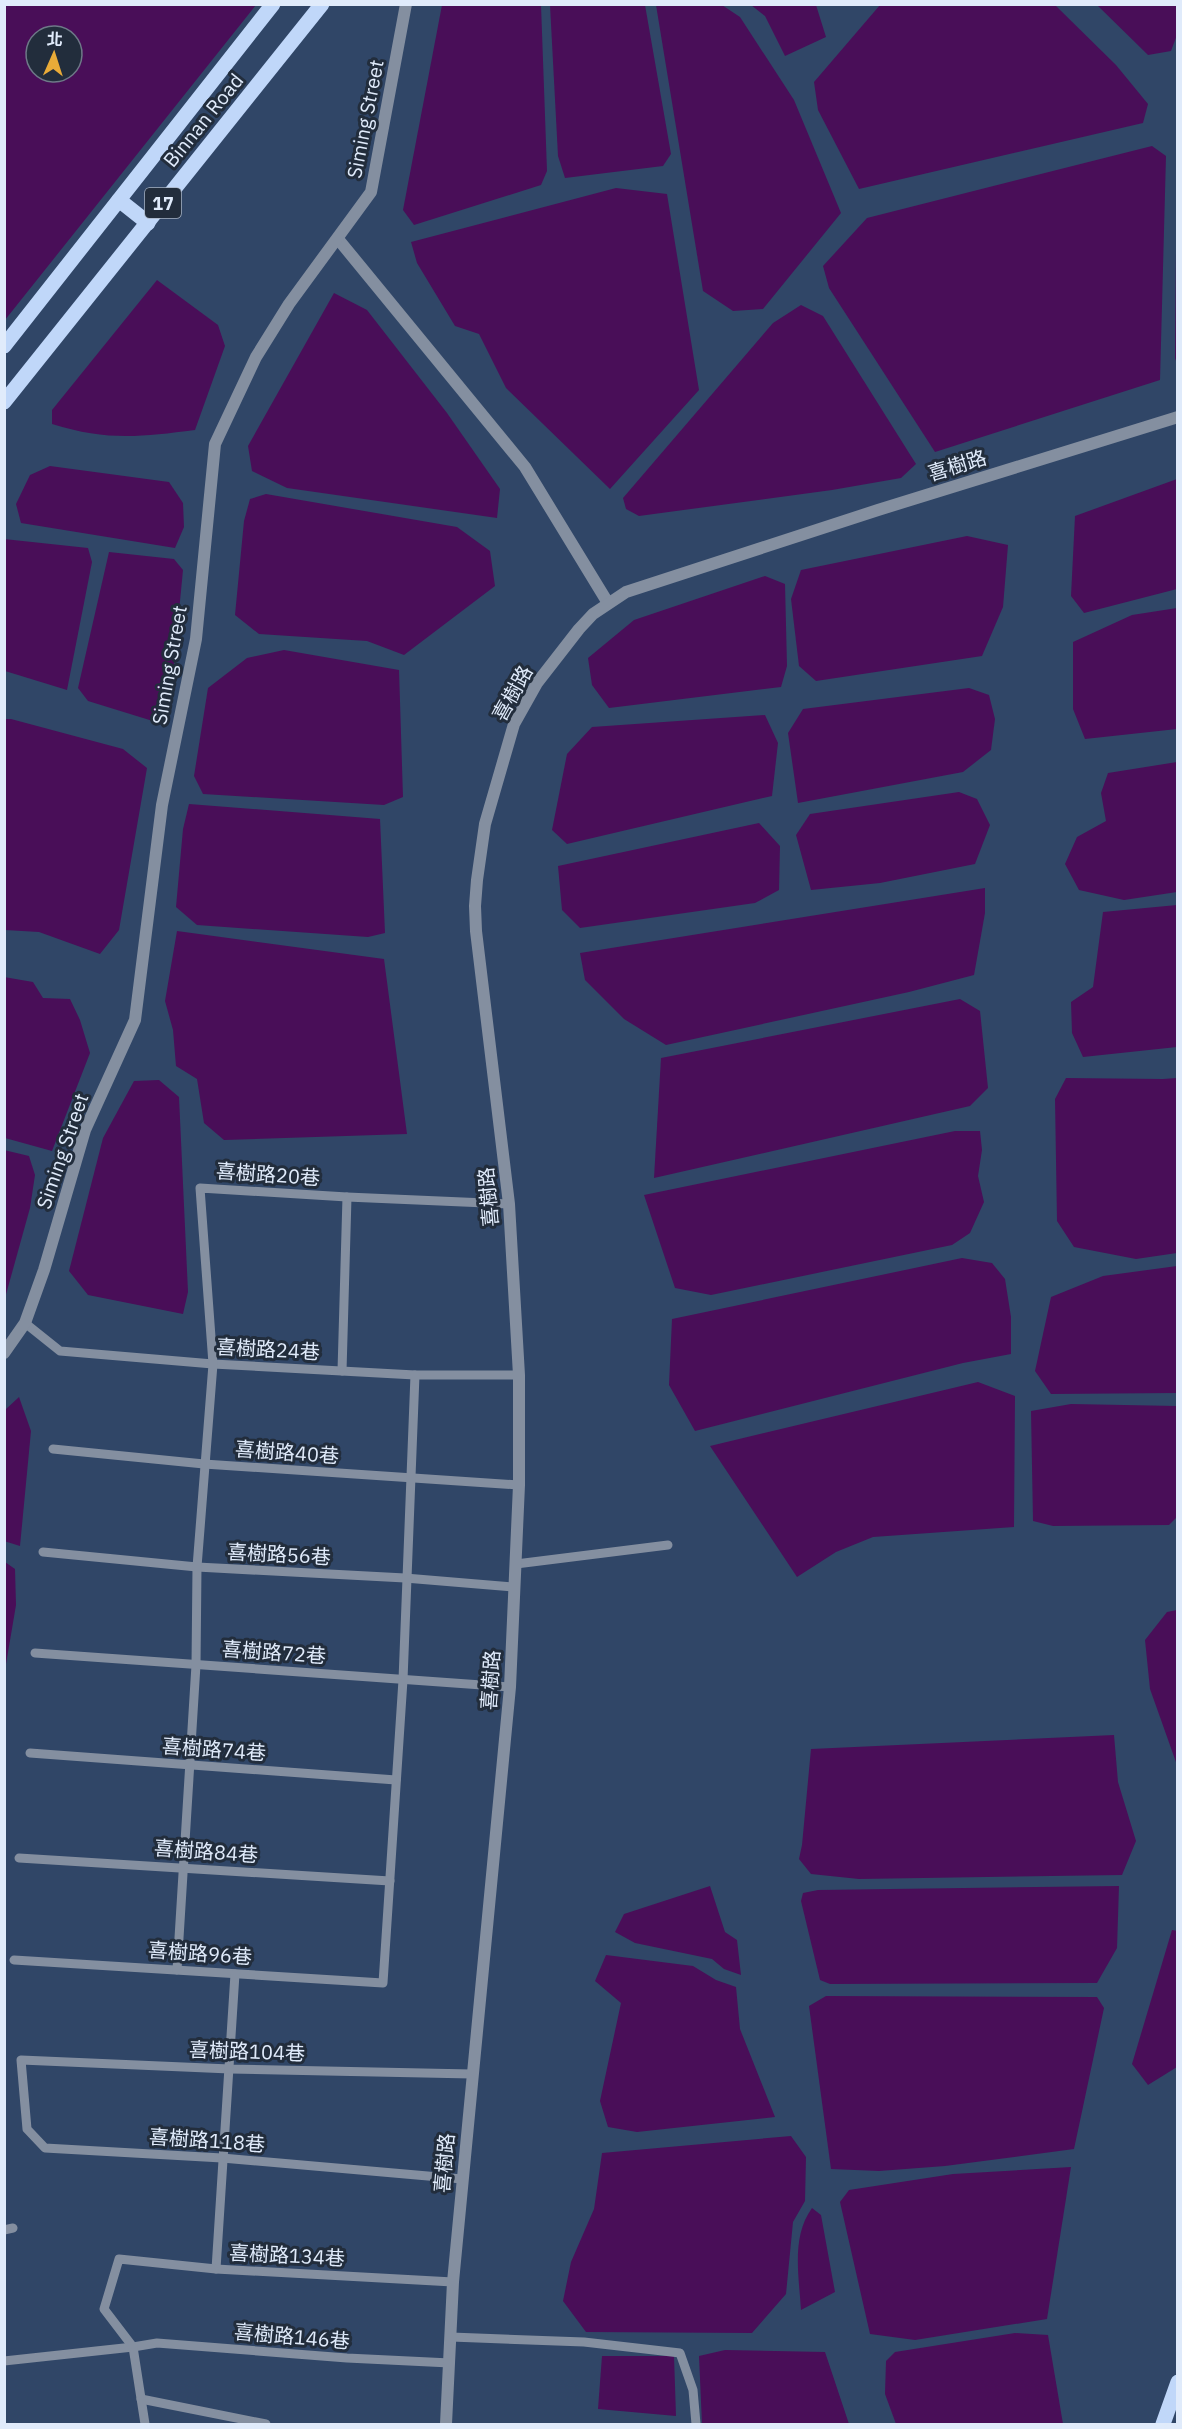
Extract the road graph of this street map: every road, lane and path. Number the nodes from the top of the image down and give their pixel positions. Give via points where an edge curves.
1 (273, 4) edge
2 (322, 4) edge
3 (406, 4) edge
4 (119, 200) junction
5 (148, 223) junction
6 (338, 239) junction
7 (4, 346) edge
8 (4, 402) edge
9 (1178, 417) edge
10 (608, 603) junction
11 (348, 1197) junction
12 (509, 1204) junction
13 (25, 1323) junction
14 (4, 1353) edge
15 (213, 1364) junction
16 (342, 1371) junction
17 (415, 1375) junction
18 (519, 1375) junction
19 (53, 1449) dead end
20 (204, 1464) junction
21 (411, 1479) junction
22 (519, 1485) junction
23 (668, 1545) dead end
24 (43, 1552) dead end
25 (516, 1564) junction
26 (197, 1568) junction
27 (405, 1578) junction
28 (514, 1587) junction
29 (35, 1653) dead end
30 (196, 1665) junction
31 (403, 1680) junction
32 (510, 1687) junction
33 (30, 1753) dead end
34 (190, 1765) junction
35 (396, 1780) junction
36 (19, 1858) dead end
37 (183, 1868) junction
38 (390, 1881) junction
39 (14, 1960) dead end
40 (177, 1970) junction
41 (235, 1974) junction
42 (21, 2060) joint
43 (230, 2069) junction
44 (472, 2074) junction
45 (222, 2158) junction
46 (462, 2179) junction
47 (216, 2269) junction
48 (453, 2282) junction
49 (451, 2337) junction
50 (133, 2347) junction
51 (4, 2361) edge
52 (450, 2363) junction
53 (1178, 2382) edge
54 (141, 2399) junction
55 (145, 2424) edge
56 (266, 2424) edge
57 (446, 2424) edge
58 (696, 2424) edge
59 (1163, 2424) edge

1 - 4 main road, Binnan Road / 17
2 - 5 main road, Binnan Road / 17
3 - 6 street, Siming Street via 371,192
4 - 5 main road
4 - 7 main road, Binnan Road / 17
5 - 8 main road, Binnan Road / 17
6 - 10 street via 525,467
6 - 13 street, Siming Street via 289,304 256,357 216,444 196,639 162,805 135,1020 85,1130
9 - 10 street, 喜樹路 via 669,577 626,592
10 - 12 street, 喜樹路 via 593,614 551,664 514,724 482,842 476,931
11 - 12 lane, 喜樹路20巷
11 - 15 lane, 喜樹路20巷 via 200,1188
11 - 16 lane
12 - 18 street, 喜樹路
13 - 14 street, Siming Street
13 - 15 lane, 喜樹路24巷 via 60,1351
15 - 16 lane, 喜樹路24巷
15 - 20 lane
16 - 17 lane, 喜樹路24巷
17 - 18 lane, 喜樹路24巷
17 - 21 lane
18 - 22 street, 喜樹路
19 - 20 lane, 喜樹路40巷
20 - 21 lane, 喜樹路40巷
20 - 26 lane
21 - 22 lane, 喜樹路40巷
21 - 27 lane
22 - 25 street, 喜樹路
23 - 25 lane
24 - 26 lane, 喜樹路56巷
25 - 28 street, 喜樹路
26 - 27 lane, 喜樹路56巷
26 - 30 lane
27 - 28 lane, 喜樹路56巷
27 - 31 lane
28 - 32 street, 喜樹路
29 - 30 lane, 喜樹路72巷
30 - 31 lane, 喜樹路72巷
30 - 34 lane
31 - 32 lane, 喜樹路72巷
31 - 35 lane
32 - 44 street, 喜樹路
33 - 34 lane, 喜樹路74巷
34 - 35 lane, 喜樹路74巷
34 - 37 lane
35 - 38 lane
36 - 37 lane, 喜樹路84巷
37 - 38 lane, 喜樹路84巷
37 - 40 lane
38 - 41 lane, 喜樹路96巷 via 383,1983
39 - 40 lane, 喜樹路96巷
40 - 41 lane, 喜樹路96巷
41 - 43 lane
42 - 43 lane, 喜樹路104巷
42 - 45 lane, 喜樹路118巷 via 27,2129 45,2148
43 - 44 lane, 喜樹路104巷
43 - 45 lane
44 - 46 street, 喜樹路
45 - 46 lane, 喜樹路118巷
45 - 47 lane
46 - 48 street, 喜樹路
47 - 48 lane, 喜樹路134巷
47 - 50 lane, 喜樹路134巷 via 120,2259 104,2309
48 - 49 street, 喜樹路
49 - 52 street, 喜樹路
49 - 58 lane via 584,2342 680,2353 693,2390
50 - 51 lane, 喜樹路146巷
50 - 52 lane, 喜樹路146巷 via 157,2343
50 - 54 lane
52 - 57 street, 喜樹路
53 - 59 main road
54 - 55 lane
54 - 56 lane

